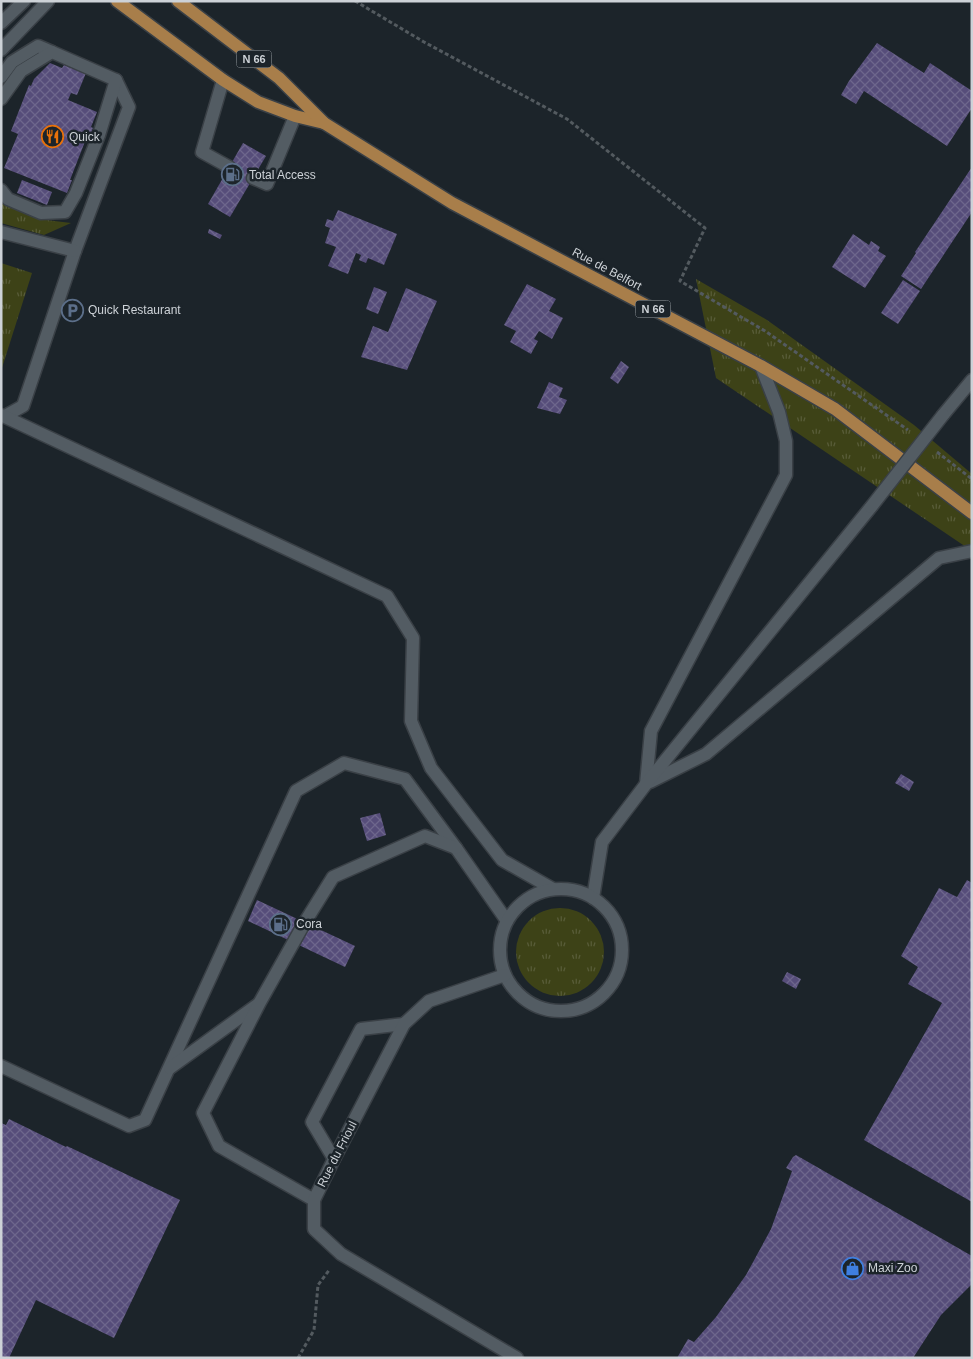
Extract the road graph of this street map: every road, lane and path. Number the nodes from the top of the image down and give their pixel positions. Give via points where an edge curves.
1 (24, 1) edge
2 (48, 1) edge
3 (117, 1) edge
4 (178, 1) edge
5 (355, 1) edge
6 (1, 23) edge
7 (1, 50) edge
8 (52, 52) junction
9 (1, 77) edge
10 (116, 80) junction
11 (223, 80) junction
12 (1, 99) edge
13 (294, 116) junction
14 (324, 123) junction
15 (229, 167) dead end
16 (253, 178) dead end
17 (1, 190) edge
18 (1, 232) edge
19 (75, 250) junction
20 (761, 366) junction
21 (972, 380) edge
22 (3, 416) edge
23 (911, 432) dead end
24 (934, 450) dead end
25 (972, 479) edge
26 (972, 513) edge
27 (972, 551) edge
28 (646, 784) junction
29 (456, 848) junction
30 (553, 889) junction
31 (593, 898) junction
32 (507, 921) junction
33 (504, 975) junction
34 (260, 1002) junction
35 (404, 1024) junction
36 (1, 1066) edge
37 (168, 1069) junction
38 (334, 1158) junction
39 (314, 1200) junction
40 (341, 1254) junction
41 (298, 1358) edge
42 (517, 1358) edge

1 - 6 street
2 - 7 street
3 - 11 main road, Rue de Belfort / N 66
4 - 14 main road, Rue de Belfort / N 66 via 279,78
5 - 23 path via 424,42 567,118 705,228 680,281 765,331
8 - 9 street via 38,46 12,62
8 - 10 street
8 - 12 street via 21,71
10 - 17 street via 99,135 66,212 41,213 8,198
10 - 19 street via 129,107
11 - 13 main road, Rue de Belfort / N 66 via 258,102
11 - 15 street via 202,152
13 - 14 main road, Rue de Belfort / N 66
13 - 16 street via 267,184
14 - 20 main road, Rue de Belfort / N 66 via 452,203
18 - 19 street
19 - 22 street via 23,406
20 - 26 main road, Rue de Belfort / N 66 via 835,409
20 - 28 street via 779,412 786,441 786,475 651,731
21 - 28 street, bridge
22 - 30 street via 387,596 413,638 411,721 431,768 502,860
24 - 25 path
27 - 28 street via 940,558 706,754
28 - 31 street via 602,842
29 - 32 street
29 - 34 street via 425,836 334,877
29 - 37 street via 405,779 344,763 296,791
30 - 31 street via 574,890
30 - 32 street via 518,906
31 - 33 street via 608,911 618,928 622,948 620,967 612,984 599,998 583,1008 565,1012 546,1010 529,1003
32 - 33 street via 500,938
33 - 35 street, Rue du Frioul via 429,1001
34 - 37 street
34 - 39 street via 203,1113 218,1146
35 - 38 street, Rue du Frioul
35 - 38 street via 361,1029 316,1114 312,1122
36 - 37 street via 128,1126 145,1120
38 - 39 street, Rue du Frioul
39 - 40 street, Rue du Frioul via 314,1229
40 - 41 path via 318,1285 314,1330
40 - 42 street, Rue du Frioul

